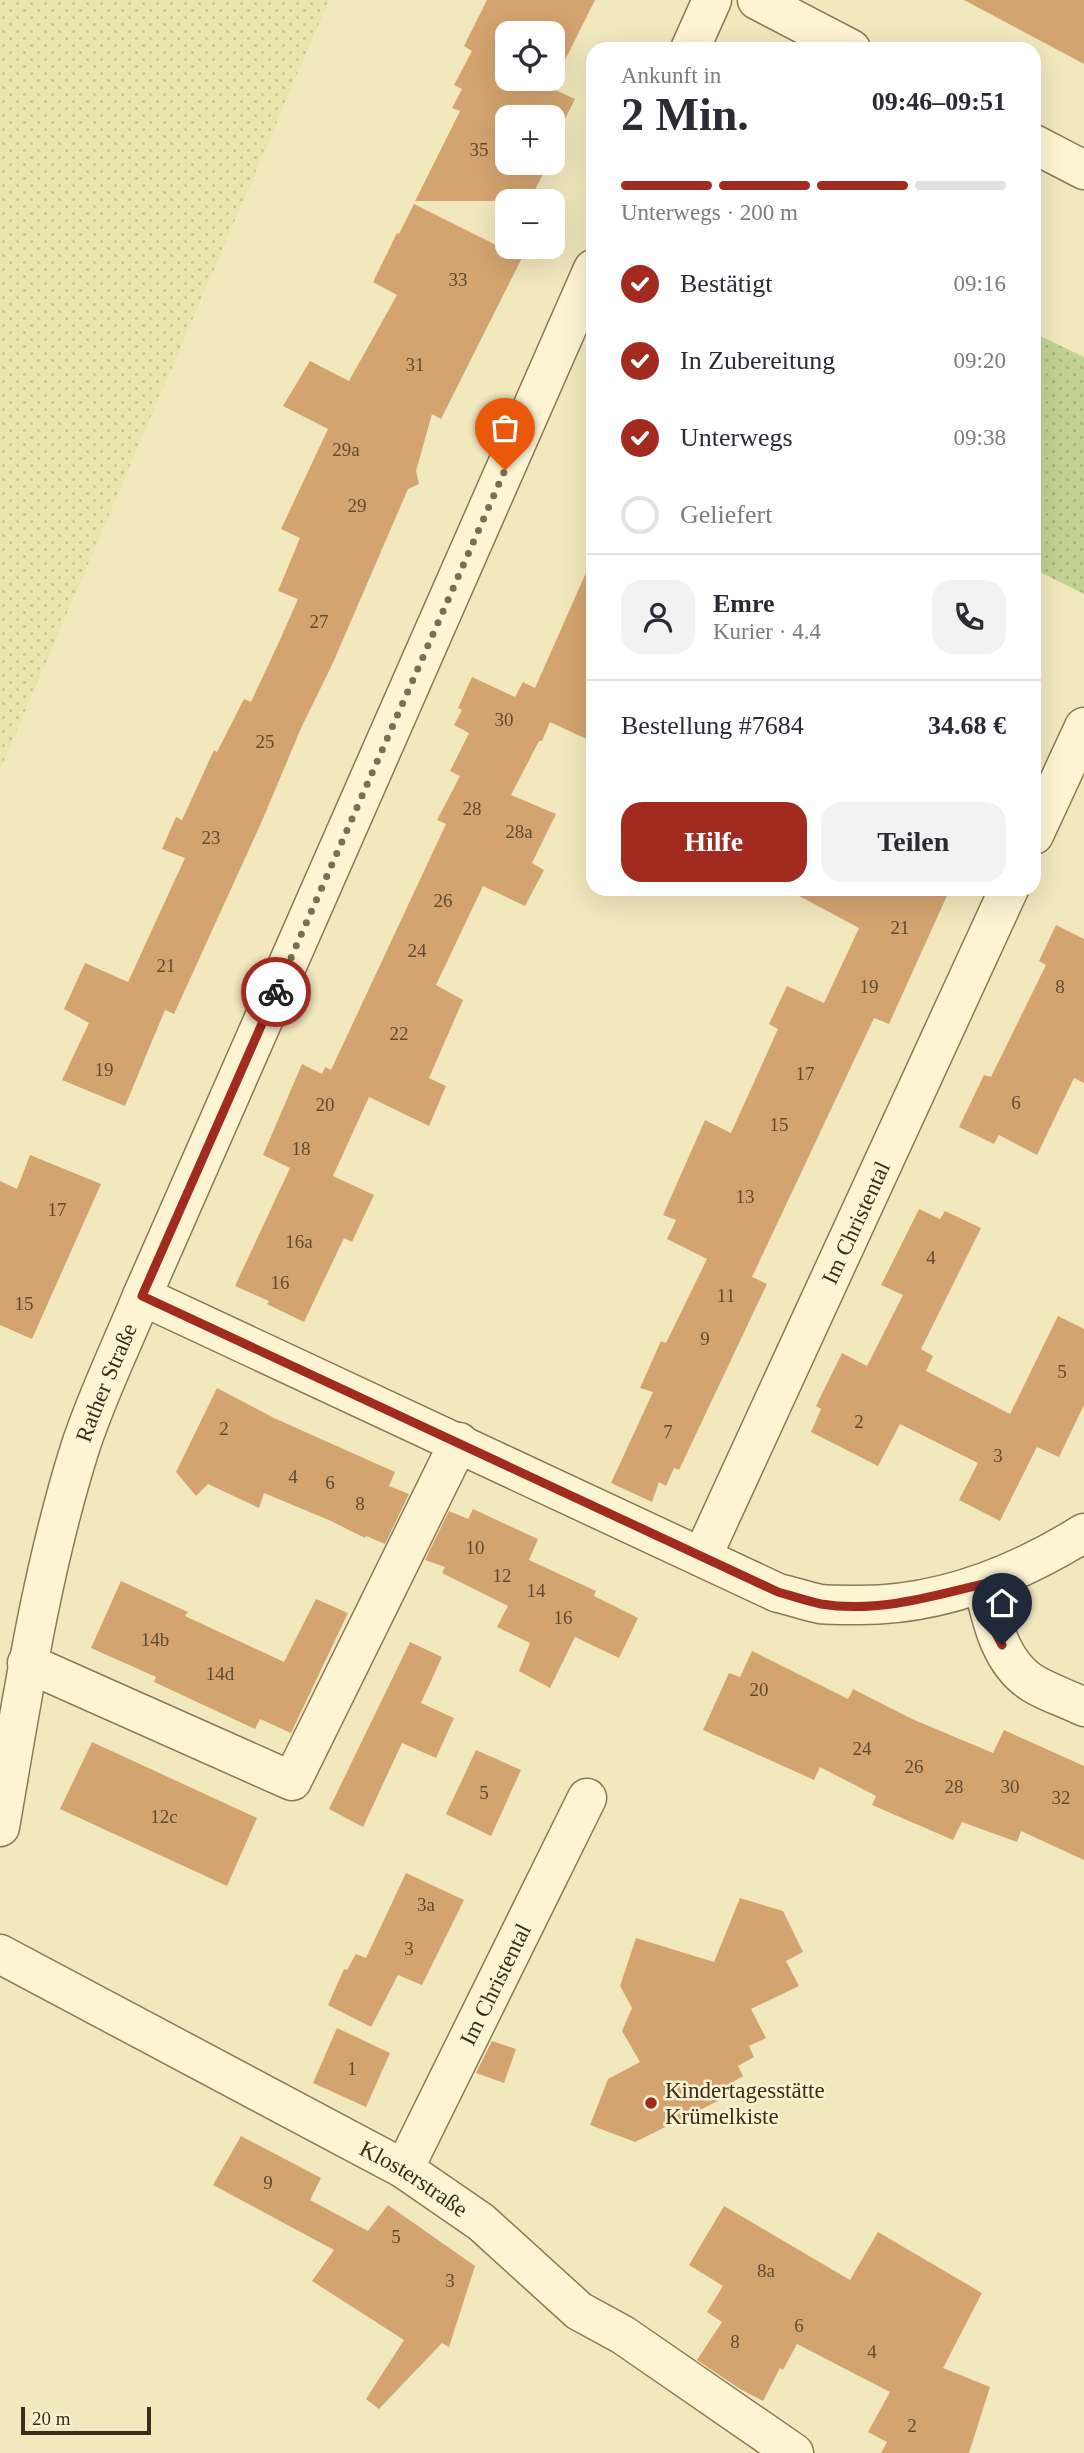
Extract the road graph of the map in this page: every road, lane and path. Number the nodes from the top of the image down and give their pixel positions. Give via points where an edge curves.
1 (712, 0) edge
2 (757, 0) edge
3 (693, 42) edge
4 (838, 42) edge
5 (1041, 148) edge
6 (1084, 170) edge
7 (586, 286) edge
8 (1084, 727) edge
9 (1041, 820) edge
10 (1006, 896) edge
11 (142, 1296) junction
12 (459, 1443) junction
13 (1084, 1533) edge
14 (702, 1557) junction
15 (983, 1584) junction
16 (27, 1663) junction
17 (1084, 1707) edge
18 (587, 1798) dead end
19 (0, 1828) edge
20 (0, 1954) edge
21 (404, 2169) junction
22 (794, 2453) edge

1 - 3 street
2 - 4 street
5 - 6 street
7 - 11 street, Rather Straße
8 - 9 street
10 - 14 street, Im Christental
11 - 12 street
11 - 16 street, Rather Straße via 81,1446
12 - 14 street
12 - 16 street via 292,1781
13 - 15 street
14 - 15 street via 778,1592 822,1604 915,1601
15 - 17 street via 994,1630 1011,1661 1032,1683
16 - 19 street, Rather Straße
18 - 21 street, Im Christental
20 - 21 street, Klosterstraße
21 - 22 street, Klosterstraße via 481,2222 579,2311 623,2335

